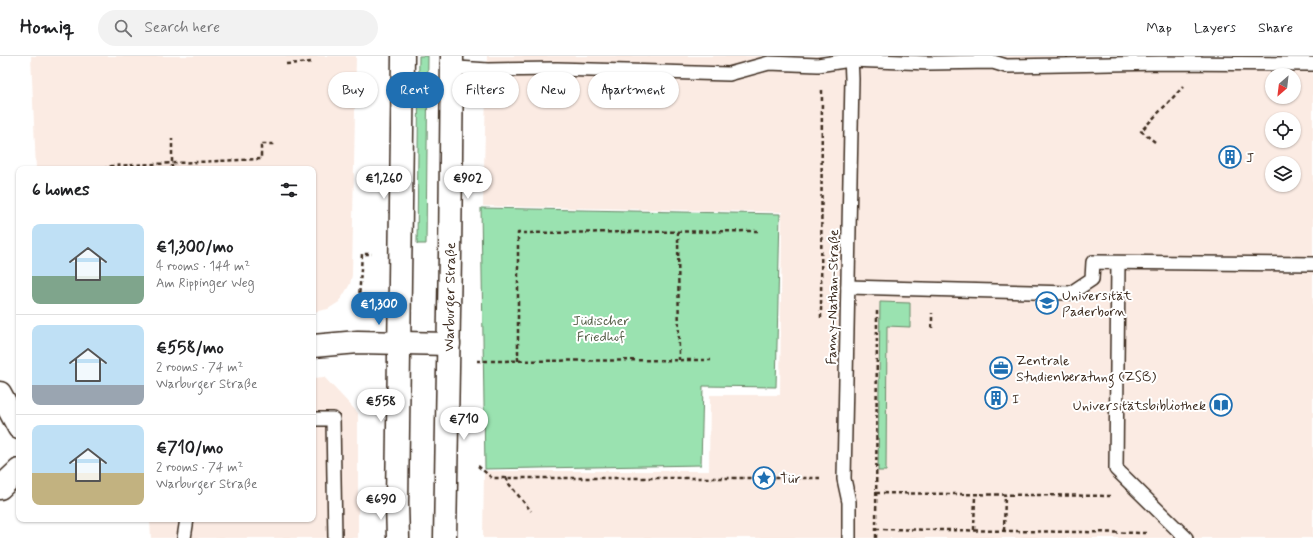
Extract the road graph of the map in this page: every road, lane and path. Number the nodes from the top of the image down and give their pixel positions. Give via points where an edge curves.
1 (403, 56) edge
2 (851, 58) edge
3 (1160, 60) edge
4 (312, 62) dead end
5 (452, 63) edge
6 (286, 64) dead end
7 (1313, 64) edge
8 (822, 82) dead end
9 (1186, 84) dead end
10 (172, 139) dead end
11 (1155, 142) dead end
12 (274, 144) dead end
13 (171, 163) junction
14 (112, 166) edge
15 (172, 166) edge
16 (760, 231) dead end
17 (678, 232) junction
18 (362, 254) dead end
19 (1118, 263) junction
20 (1313, 264) edge
21 (848, 287) junction
22 (877, 288) junction
23 (358, 314) dead end
24 (932, 314) dead end
25 (821, 320) dead end
26 (932, 328) dead end
27 (399, 344) junction
28 (449, 344) junction
29 (316, 346) edge
30 (474, 360) dead end
31 (679, 360) junction
32 (711, 360) dead end
33 (518, 361) junction
34 (0, 393) edge
35 (316, 419) edge
36 (16, 422) edge
37 (478, 466) dead end
38 (821, 470) dead end
39 (16, 473) edge
40 (505, 477) junction
41 (759, 478) junction
42 (768, 478) junction
43 (821, 478) junction
44 (821, 483) dead end
45 (0, 488) edge
46 (876, 493) junction
47 (975, 495) junction
48 (1005, 495) junction
49 (1144, 496) junction
50 (530, 511) dead end
51 (187, 522) edge
52 (876, 529) junction
53 (974, 530) junction
54 (1004, 531) junction
55 (1183, 536) edge
56 (184, 538) edge
57 (335, 538) edge
58 (398, 538) edge
59 (445, 538) edge
60 (849, 538) edge
61 (876, 538) edge

1 - 27 main road
2 - 3 lane via 929,63 993,62 1006,66
2 - 5 lane via 818,65 769,63 729,74 557,68 488,70 458,68
2 - 21 lane, Fanny-Nathan-Straße
3 - 7 lane
4 - 6 path
5 - 28 main road, Warburger Straße
8 - 25 path, Fanny-Nathan-Straße
9 - 11 path via 1141,131
10 - 13 path
12 - 13 path via 260,144 261,159
13 - 14 path
13 - 15 path
16 - 17 path
17 - 31 path
17 - 33 path via 518,233
18 - 23 path
19 - 20 lane
19 - 22 lane via 1093,262 1092,279 1071,293
19 - 49 lane via 1116,469
21 - 22 lane
21 - 60 lane, Fanny-Nathan-Straße via 844,479 849,502
22 - 46 path
24 - 26 path
27 - 28 main road
27 - 29 main road via 358,342
27 - 58 main road
28 - 59 main road, Warburger Straße
30 - 33 path
31 - 32 path
31 - 33 path
34 - 36 main road
35 - 57 lane via 333,419
37 - 40 path via 492,478
38 - 43 path
39 - 45 main road
40 - 41 path
40 - 50 path
41 - 42 path via 759,485 768,484
41 - 42 path via 759,470 768,470
42 - 43 path
43 - 44 path
46 - 47 path
46 - 52 path
47 - 48 path
47 - 53 path
48 - 49 path
48 - 54 path
49 - 55 lane
51 - 56 lane
52 - 53 path
52 - 61 path
53 - 54 path
54 - 55 path

